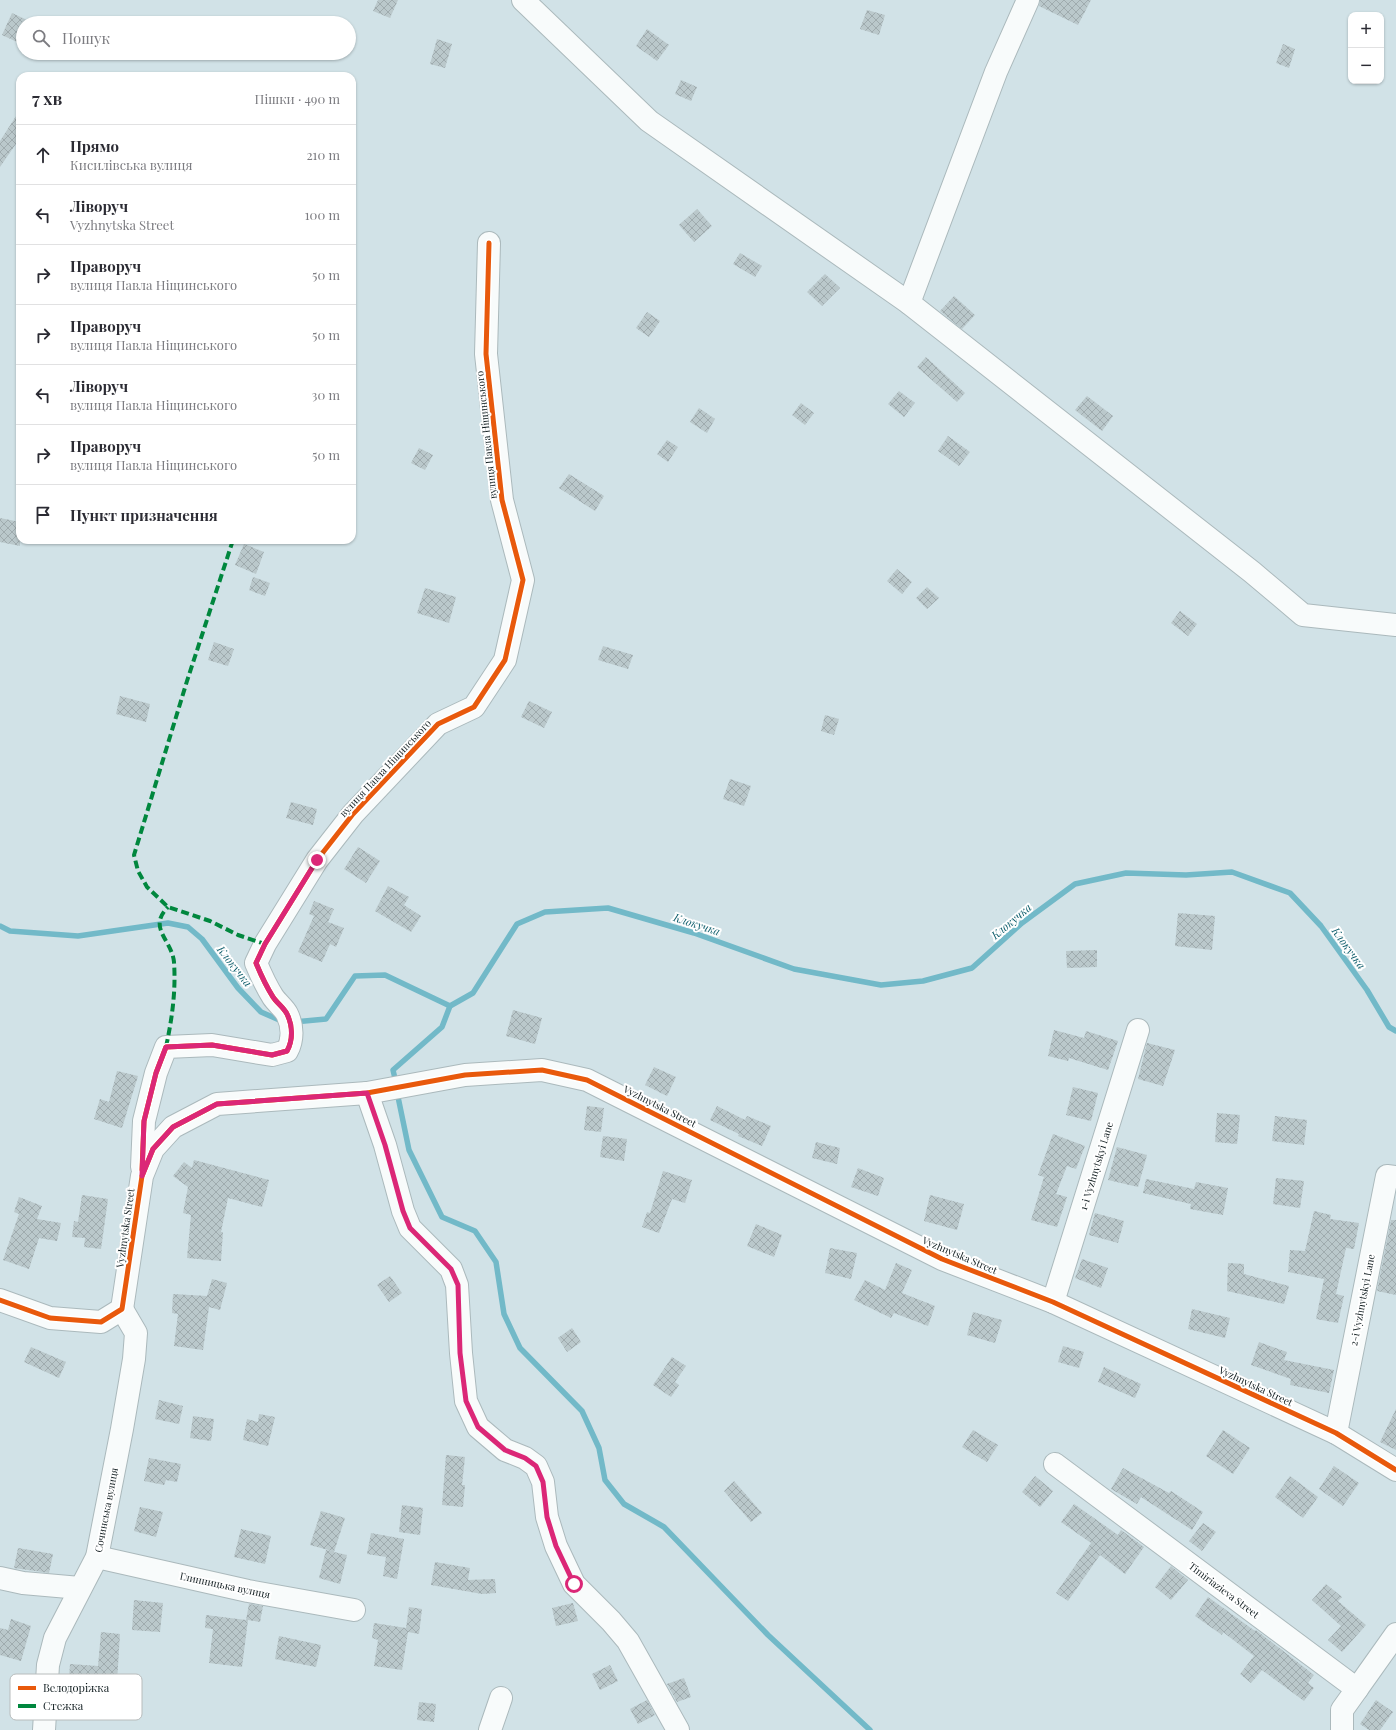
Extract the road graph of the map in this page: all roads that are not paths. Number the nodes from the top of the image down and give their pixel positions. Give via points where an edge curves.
1 (523, 0) edge
2 (1028, 0) edge
3 (489, 243) dead end
4 (909, 303) junction
5 (1396, 625) edge
6 (1138, 1030) dead end
7 (373, 1092) junction
8 (142, 1176) junction
9 (1396, 1177) edge
10 (0, 1300) edge
11 (1053, 1302) junction
12 (122, 1309) junction
13 (1336, 1433) junction
14 (1055, 1464) dead end
15 (1396, 1470) edge
16 (97, 1557) junction
17 (0, 1578) edge
18 (80, 1588) junction
19 (354, 1610) dead end
20 (1396, 1634) edge
21 (47, 1674) edge
22 (1357, 1689) junction
23 (501, 1698) dead end
24 (45, 1720) edge
25 (44, 1730) edge
26 (490, 1730) edge
27 (678, 1730) edge
28 (1342, 1730) edge

1 - 4 street via 649,121
2 - 4 street via 996,72
3 - 8 street, вулиця Павла Ніщинського via 486,354 502,500 523,580 505,660 474,707 438,724 353,814 317,860 265,944 256,963 270,993 287,1015 292,1036 287,1051 272,1055 212,1045 166,1047 156,1073 144,1121
4 - 5 street via 1252,572 1302,615
6 - 11 street, 1-i Vyzhnytskyi Lane
7 - 8 street, Vyzhnytska Street via 217,1104 173,1127 153,1149
7 - 11 street, Vyzhnytska Street via 465,1075 542,1070 587,1080 942,1259
7 - 27 street via 385,1145 410,1228 451,1269 458,1285 460,1353 466,1401 478,1427 505,1450 525,1458 536,1466 543,1482 547,1517 556,1546 574,1584 612,1621 628,1641
8 - 12 street, Vyzhnytska Street
9 - 13 street, 2-i Vyzhnytskyi Lane via 1387,1176
10 - 12 street via 50,1318 102,1322
11 - 13 street, Vyzhnytska Street
12 - 16 street, Сочинська вулиця via 136,1333 134,1359
13 - 15 street, Vyzhnytska Street
14 - 22 street, Timiriazieva Street
16 - 18 street, Сочинська вулиця
16 - 19 street, Глинницька вулиця via 248,1591
17 - 18 street via 23,1583
18 - 21 street, Сочинська вулиця via 55,1638
20 - 22 street
22 - 28 street via 1342,1710
23 - 26 street
24 - 25 street, Сочинська вулиця

